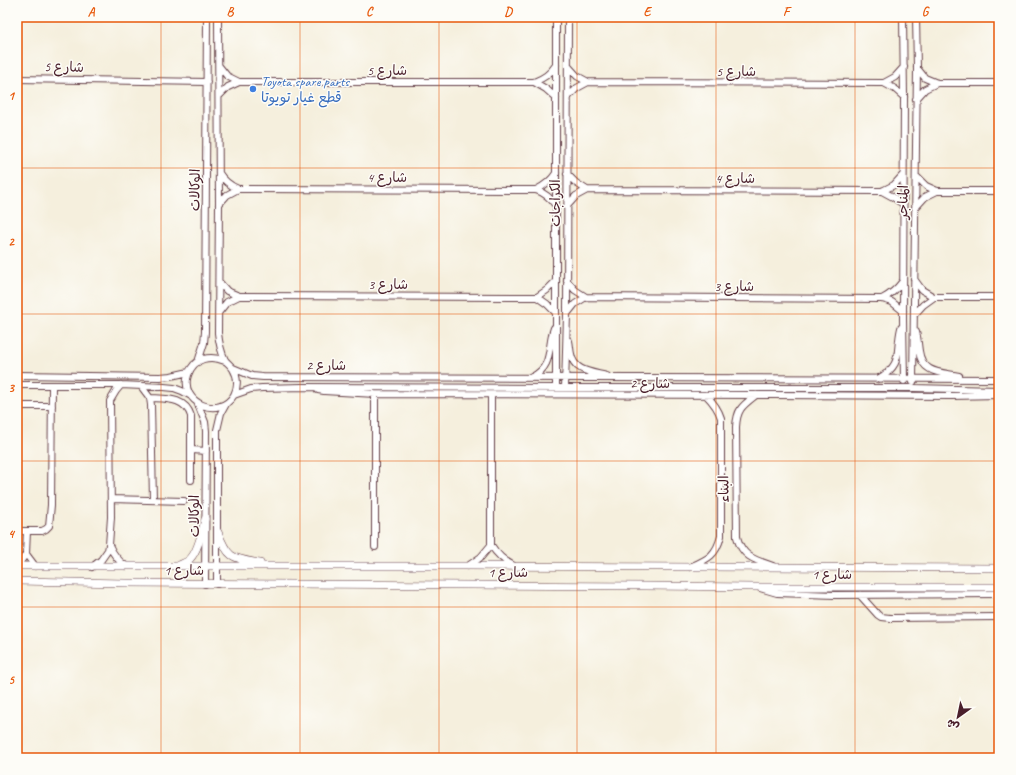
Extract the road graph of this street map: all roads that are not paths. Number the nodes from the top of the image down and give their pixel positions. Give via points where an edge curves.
1 (207, 17) edge
2 (218, 17) edge
3 (556, 17) edge
4 (568, 17) edge
5 (903, 17) edge
6 (916, 17) edge
7 (556, 65) junction
8 (219, 66) junction
9 (568, 66) junction
10 (904, 67) junction
11 (917, 68) junction
12 (17, 78) edge
13 (207, 82) junction
14 (239, 82) junction
15 (534, 82) junction
16 (588, 82) junction
17 (884, 83) junction
18 (936, 83) junction
19 (999, 83) edge
20 (219, 96) junction
21 (568, 97) junction
22 (904, 97) junction
23 (556, 98) junction
24 (916, 100) junction
25 (219, 173) junction
26 (556, 173) junction
27 (567, 174) junction
28 (903, 175) junction
29 (916, 176) junction
30 (238, 189) junction
31 (536, 190) junction
32 (587, 190) junction
33 (882, 191) junction
34 (937, 191) junction
35 (999, 191) edge
36 (219, 204) junction
37 (903, 204) junction
38 (556, 206) junction
39 (567, 206) junction
40 (915, 209) junction
41 (914, 279) junction
42 (567, 280) junction
43 (903, 280) junction
44 (556, 281) junction
45 (218, 282) junction
46 (239, 296) junction
47 (537, 296) junction
48 (586, 297) junction
49 (934, 297) junction
50 (999, 297) edge
51 (882, 299) junction
52 (903, 310) junction
53 (218, 313) junction
54 (556, 313) junction
55 (567, 314) junction
56 (914, 315) junction
57 (903, 319) junction
58 (556, 323) junction
59 (914, 326) junction
60 (566, 331) junction
61 (226, 361) junction
62 (198, 362) junction
63 (233, 368) junction
64 (189, 372) junction
65 (17, 375) edge
66 (532, 378) junction
67 (556, 378) junction
68 (565, 378) junction
69 (612, 378) junction
70 (878, 379) junction
71 (904, 379) junction
72 (913, 379) junction
73 (968, 379) junction
74 (999, 379) edge
75 (17, 385) edge
76 (52, 385) junction
77 (121, 385) junction
78 (141, 386) junction
79 (302, 387) junction
80 (556, 388) junction
81 (565, 388) junction
82 (904, 388) junction
83 (913, 388) junction
84 (999, 390) edge
85 (375, 394) junction
86 (234, 395) junction
87 (491, 395) junction
88 (706, 395) junction
89 (756, 395) junction
90 (191, 396) junction
91 (999, 396) edge
92 (150, 398) junction
93 (197, 402) junction
94 (226, 404) junction
95 (17, 406) edge
96 (52, 406) junction
97 (192, 450) junction
98 (206, 451) junction
99 (191, 480) dead end
100 (110, 499) junction
101 (153, 500) junction
102 (184, 501) dead end
103 (205, 519) junction
104 (17, 531) edge
105 (27, 531) junction
106 (218, 532) junction
107 (109, 545) junction
108 (491, 545) junction
109 (375, 547) dead end
110 (26, 554) junction
111 (17, 566) edge
112 (35, 566) junction
113 (92, 566) junction
114 (126, 566) junction
115 (205, 566) junction
116 (218, 566) junction
117 (284, 566) junction
118 (468, 566) junction
119 (516, 566) junction
120 (173, 567) junction
121 (690, 567) junction
122 (776, 568) junction
123 (999, 568) edge
124 (17, 581) edge
125 (205, 584) junction
126 (217, 584) junction
127 (756, 587) junction
128 (999, 587) edge
129 (999, 594) edge
130 (860, 595) junction
131 (999, 617) edge

1 - 13 street, الوكالات
2 - 8 street, الوكالات
3 - 7 street, الكراجات
4 - 9 street, الكراجات
5 - 10 street, المناجر
6 - 11 street, المناجر
7 - 15 street via 547,76
7 - 23 street, الكراجات
8 - 14 street via 228,76
8 - 20 street, الوكالات
9 - 16 street via 577,76
9 - 21 street, الكراجات
10 - 17 street via 895,77
10 - 22 street, المناجر
11 - 18 street via 925,78
11 - 24 street, المناجر
12 - 13 street, شارع 5
13 - 62 street, الوكالات via 205,332
14 - 15 street, شارع 5
14 - 20 street via 228,87
15 - 23 street via 546,88
16 - 17 street, شارع 5
16 - 21 street
17 - 22 street
18 - 19 street
18 - 24 street via 925,89
20 - 25 street, الوكالات
21 - 27 street, الكراجات
22 - 28 street, المناجر
23 - 26 street, الكراجات
24 - 29 street, المناجر
25 - 30 street via 227,183
25 - 36 street, الوكالات
26 - 31 street via 548,183
26 - 38 street, الكراجات
27 - 32 street
27 - 39 street, الكراجات
28 - 33 street via 894,185
28 - 37 street, المناجر
29 - 34 street via 926,186
29 - 40 street, المناجر
30 - 31 street, شارع 4
30 - 36 street via 227,195
31 - 38 street via 548,196
32 - 33 street, شارع 4
32 - 39 street via 576,196
33 - 37 street
34 - 35 street
34 - 40 street via 925,197
36 - 45 street, الوكالات
37 - 43 street, المناجر
38 - 44 street, الكراجات
39 - 42 street, الكراجات
40 - 41 street, المناجر
41 - 49 street via 922,290
41 - 56 street, المناجر
42 - 48 street via 575,290
42 - 55 street, الكراجات
43 - 51 street via 898,288
43 - 52 street, المناجر
44 - 47 street
44 - 54 street, الكراجات
45 - 46 street via 227,291
45 - 53 street, الوكالات
46 - 47 street, شارع 3
46 - 53 street via 227,302
47 - 54 street
48 - 51 street, شارع 3
48 - 55 street via 575,304
49 - 50 street
49 - 56 street
51 - 52 street, شارع 3
52 - 57 street, المناجر
53 - 61 street, الوكالات via 220,346
54 - 58 street, الكراجات
55 - 60 street, الكراجات
56 - 59 street, المناجر
57 - 70 street, المناجر via 894,367
57 - 71 street, المناجر
58 - 66 street, الكراجات via 546,365
58 - 67 street, الكراجات
59 - 72 street, المناجر
59 - 73 street, شارع 2 via 919,352 926,367 935,372
60 - 68 street, الكراجات
60 - 69 street, شارع 2 via 574,364 583,370
61 - 62 street via 212,357
61 - 63 street
62 - 64 street
63 - 66 street, شارع 2 via 252,376 263,377
63 - 86 street via 237,382
64 - 65 street via 171,376
64 - 90 street via 187,384
66 - 67 street, شارع 2
67 - 68 street, شارع 2
67 - 80 street, الكراجات
68 - 69 street, شارع 2
68 - 81 street, الكراجات
69 - 70 street, شارع 2
70 - 71 street, شارع 2
71 - 72 street, شارع 2
71 - 82 street, المناجر
72 - 73 street, شارع 2
72 - 83 street, المناجر
73 - 74 street, شارع 2
75 - 76 street
76 - 77 street
76 - 96 street
77 - 78 street
77 - 100 street via 110,402
78 - 90 street via 174,388
78 - 92 street
79 - 80 street, شارع 2
79 - 85 street, شارع 2 via 324,392
79 - 86 street, شارع 2 via 251,389
80 - 81 street, شارع 2
81 - 82 street, شارع 2
82 - 83 street, شارع 2
83 - 84 street, شارع 2
85 - 87 street, شارع 2
85 - 109 street
86 - 94 street
87 - 88 street, شارع 2
87 - 108 street
88 - 89 street, شارع 2
88 - 121 street, البناء via 719,411 721,418 722,536 715,552
89 - 91 street, شارع 2
89 - 122 street, البناء via 745,404 737,416 737,537 739,545 749,557
90 - 93 street
92 - 97 street via 177,400 186,406 191,416
92 - 101 street
93 - 94 street via 211,408
93 - 98 street, الوكالات via 205,422
94 - 106 street, الوكالات via 218,430
95 - 96 street
96 - 105 street via 49,524 44,530
97 - 98 street
97 - 99 street
98 - 103 street, الوكالات
100 - 101 street
100 - 107 street
101 - 102 street
103 - 115 street, الوكالات
103 - 120 street via 192,557
104 - 105 street
105 - 110 street
106 - 116 street, الوكالات
106 - 117 street via 225,549 232,556 242,560
107 - 113 street via 102,560
107 - 114 street via 114,556
108 - 118 street via 481,557
108 - 119 street via 501,558
110 - 111 street, شارع 1
110 - 112 street
111 - 112 street, شارع 1
112 - 113 street, شارع 1
113 - 114 street, شارع 1
114 - 120 street, شارع 1
115 - 116 street, شارع 1
115 - 120 street, شارع 1
115 - 125 street, الوكالات
116 - 117 street, شارع 1
116 - 126 street, الوكالات
117 - 118 street, شارع 1
118 - 119 street, شارع 1
119 - 121 street, شارع 1
121 - 122 street, شارع 1
122 - 123 street, شارع 1
124 - 125 street, شارع 1
125 - 126 street, شارع 1
126 - 127 street, شارع 1
127 - 128 street, شارع 1
127 - 130 street via 777,594
129 - 130 street
130 - 131 street via 882,617

